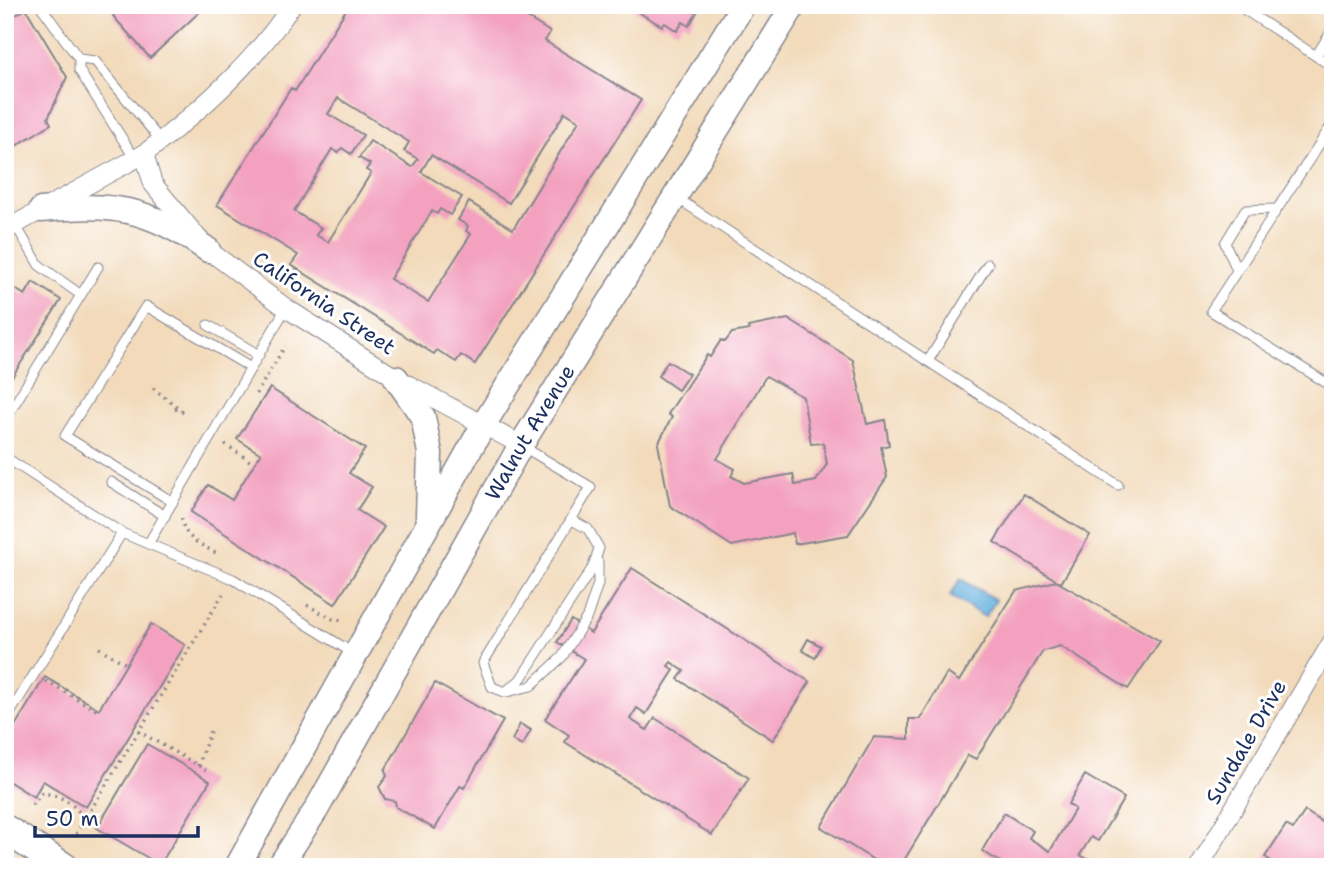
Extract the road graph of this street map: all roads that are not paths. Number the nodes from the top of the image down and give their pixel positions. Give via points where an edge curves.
1 (40, 5) edge
2 (292, 5) edge
3 (743, 5) edge
4 (794, 5) edge
5 (1237, 5) edge
6 (1333, 29) edge
7 (1316, 56) junction
8 (79, 59) junction
9 (1333, 67) edge
10 (1333, 123) edge
11 (161, 141) junction
12 (140, 156) junction
13 (675, 197) junction
14 (1277, 209) junction
15 (41, 210) junction
16 (10, 227) edge
17 (208, 250) junction
18 (988, 264) dead end
19 (98, 267) dead end
20 (1237, 270) junction
21 (82, 295) junction
22 (286, 308) junction
23 (208, 325) dead end
24 (259, 355) junction
25 (928, 361) junction
26 (251, 368) junction
27 (396, 378) junction
28 (1333, 387) edge
29 (5, 420) edge
30 (484, 424) junction
31 (521, 445) junction
32 (5, 457) edge
33 (111, 482) dead end
34 (1118, 485) dead end
35 (173, 502) junction
36 (165, 516) junction
37 (572, 520) junction
38 (428, 523) junction
39 (122, 533) junction
40 (148, 544) junction
41 (599, 548) junction
42 (1333, 640) edge
43 (354, 654) junction
44 (1326, 665) edge
45 (505, 692) junction
46 (5, 721) edge
47 (5, 829) edge
48 (64, 867) edge
49 (237, 867) edge
50 (279, 867) edge
51 (1199, 867) edge

1 - 8 lane
2 - 11 street via 275,31 217,94
3 - 30 main road, Walnut Avenue
4 - 13 main road, Walnut Avenue
5 - 7 lane
6 - 7 lane
7 - 9 lane
8 - 11 lane via 95,61
8 - 12 lane via 79,70
10 - 14 lane
11 - 12 street
12 - 15 street
12 - 17 street, California Street via 153,184
13 - 25 lane
13 - 31 main road, Walnut Avenue
14 - 20 lane
14 - 20 lane via 1245,210 1225,243
15 - 16 street
15 - 17 main road via 85,206 146,214 176,227
16 - 21 lane via 39,265
17 - 22 street, California Street
18 - 25 lane
19 - 21 lane
20 - 28 lane via 1211,311
21 - 29 lane
22 - 24 lane
22 - 27 street, California Street
23 - 24 lane
24 - 26 lane
25 - 34 lane
26 - 35 lane
26 - 35 lane via 146,306 65,436
27 - 30 street, California Street
27 - 38 main road via 423,417 430,453
30 - 31 street, California Street
30 - 38 main road, Walnut Avenue
31 - 37 lane via 591,488
31 - 50 main road, Walnut Avenue via 316,810
32 - 39 lane
33 - 36 lane
35 - 36 lane
36 - 40 lane
37 - 41 lane via 588,529
37 - 45 lane via 483,663 492,687
38 - 43 main road, Walnut Avenue
39 - 40 lane
39 - 46 lane
40 - 43 lane via 233,579
41 - 45 lane via 593,567 527,669
41 - 45 lane via 598,584 587,617 562,657 531,687
42 - 44 street, Sundale Drive
43 - 49 main road, Walnut Avenue
44 - 51 street, Sundale Drive
47 - 48 main road

